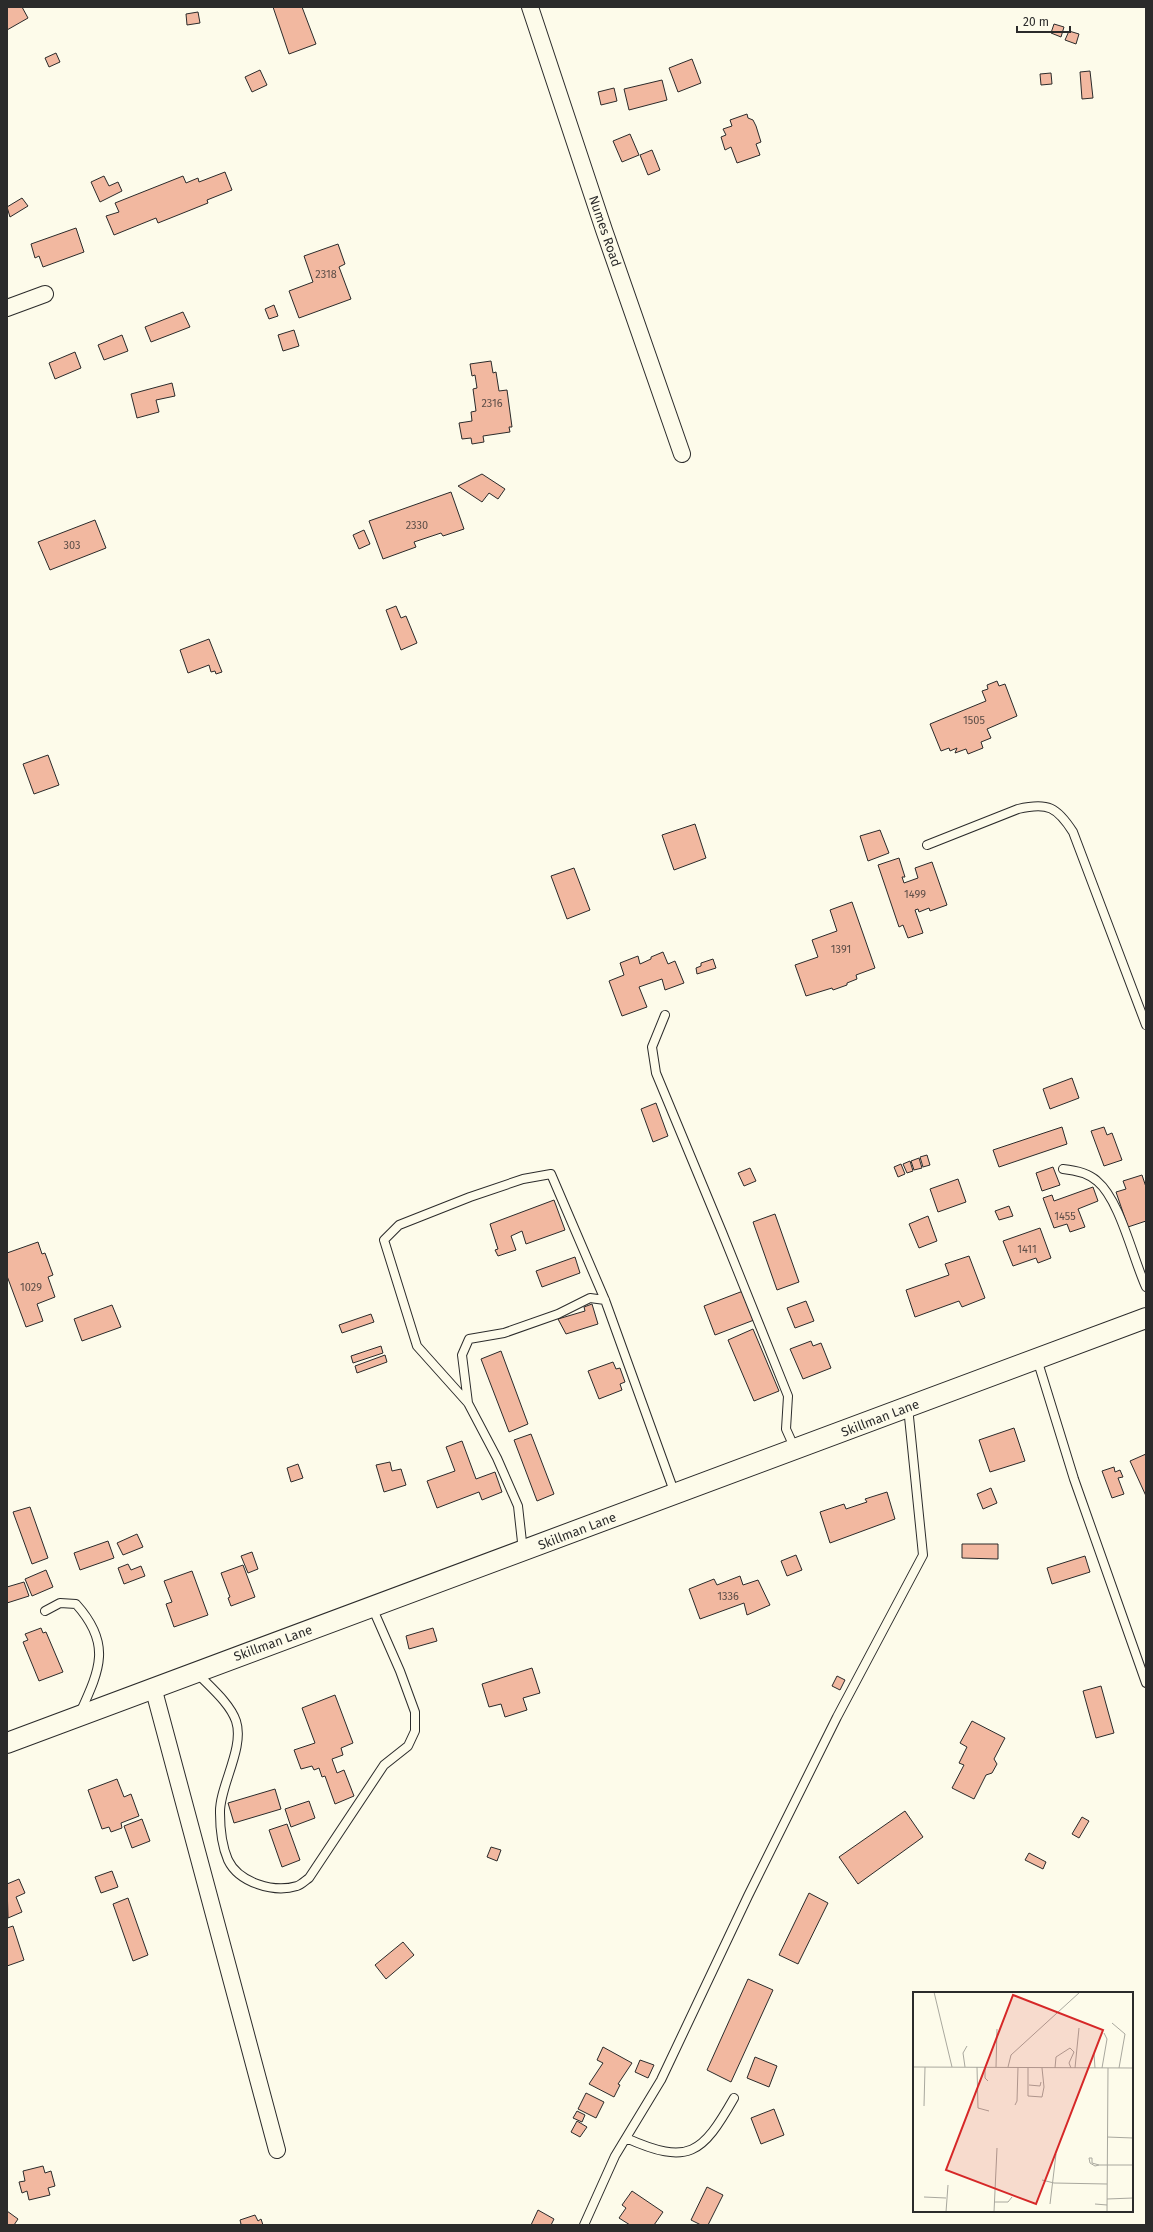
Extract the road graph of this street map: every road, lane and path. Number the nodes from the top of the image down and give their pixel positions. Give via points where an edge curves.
1 (530, 7) edge
2 (45, 294) dead end
3 (7, 308) edge
4 (682, 454) dead end
5 (927, 845) dead end
6 (665, 1015) dead end
7 (1146, 1025) edge
8 (1063, 1169) dead end
9 (1146, 1287) edge
10 (605, 1300) junction
11 (1146, 1318) edge
12 (1037, 1358) junction
13 (468, 1403) junction
14 (908, 1407) junction
15 (795, 1450) junction
16 (676, 1494) junction
17 (523, 1551) junction
18 (372, 1607) junction
19 (45, 1611) dead end
20 (196, 1671) junction
21 (1146, 1683) edge
22 (153, 1687) junction
23 (79, 1715) junction
24 (7, 1743) edge
25 (734, 2098) dead end
26 (626, 2138) junction
27 (277, 2150) dead end
28 (584, 2225) edge

1 - 4 street, Numes Road
2 - 3 street
5 - 7 lane via 1033,806 1049,806 1059,812 1073,832
6 - 15 lane via 652,1047 656,1073 788,1396 786,1429
8 - 9 lane via 1077,1171 1097,1180 1110,1196
10 - 13 lane via 590,1298 558,1314 518,1328 469,1339 462,1354
10 - 13 lane via 551,1174 523,1179 400,1225 384,1240 417,1346
10 - 16 lane
11 - 12 street, Skillman Lane
12 - 14 street, Skillman Lane
12 - 21 lane via 1074,1479
13 - 17 lane via 497,1458 518,1506
14 - 15 street, Skillman Lane
14 - 26 lane via 923,1555 837,1717 661,2080
15 - 16 street, Skillman Lane
16 - 17 street, Skillman Lane
17 - 18 street, Skillman Lane
18 - 20 street, Skillman Lane
18 - 20 lane via 415,1712 415,1731 408,1746 384,1765 309,1878 298,1886 276,1889 251,1881 238,1874 229,1861 224,1847 220,1811 239,1736 236,1721 228,1707
19 - 23 lane via 60,1603 76,1604 89,1619 101,1652 97,1676
20 - 22 street, Skillman Lane
22 - 23 street, Skillman Lane
22 - 27 street
23 - 24 street, Skillman Lane
25 - 26 lane via 712,2135 698,2148 673,2153 652,2150
26 - 28 lane via 615,2156

